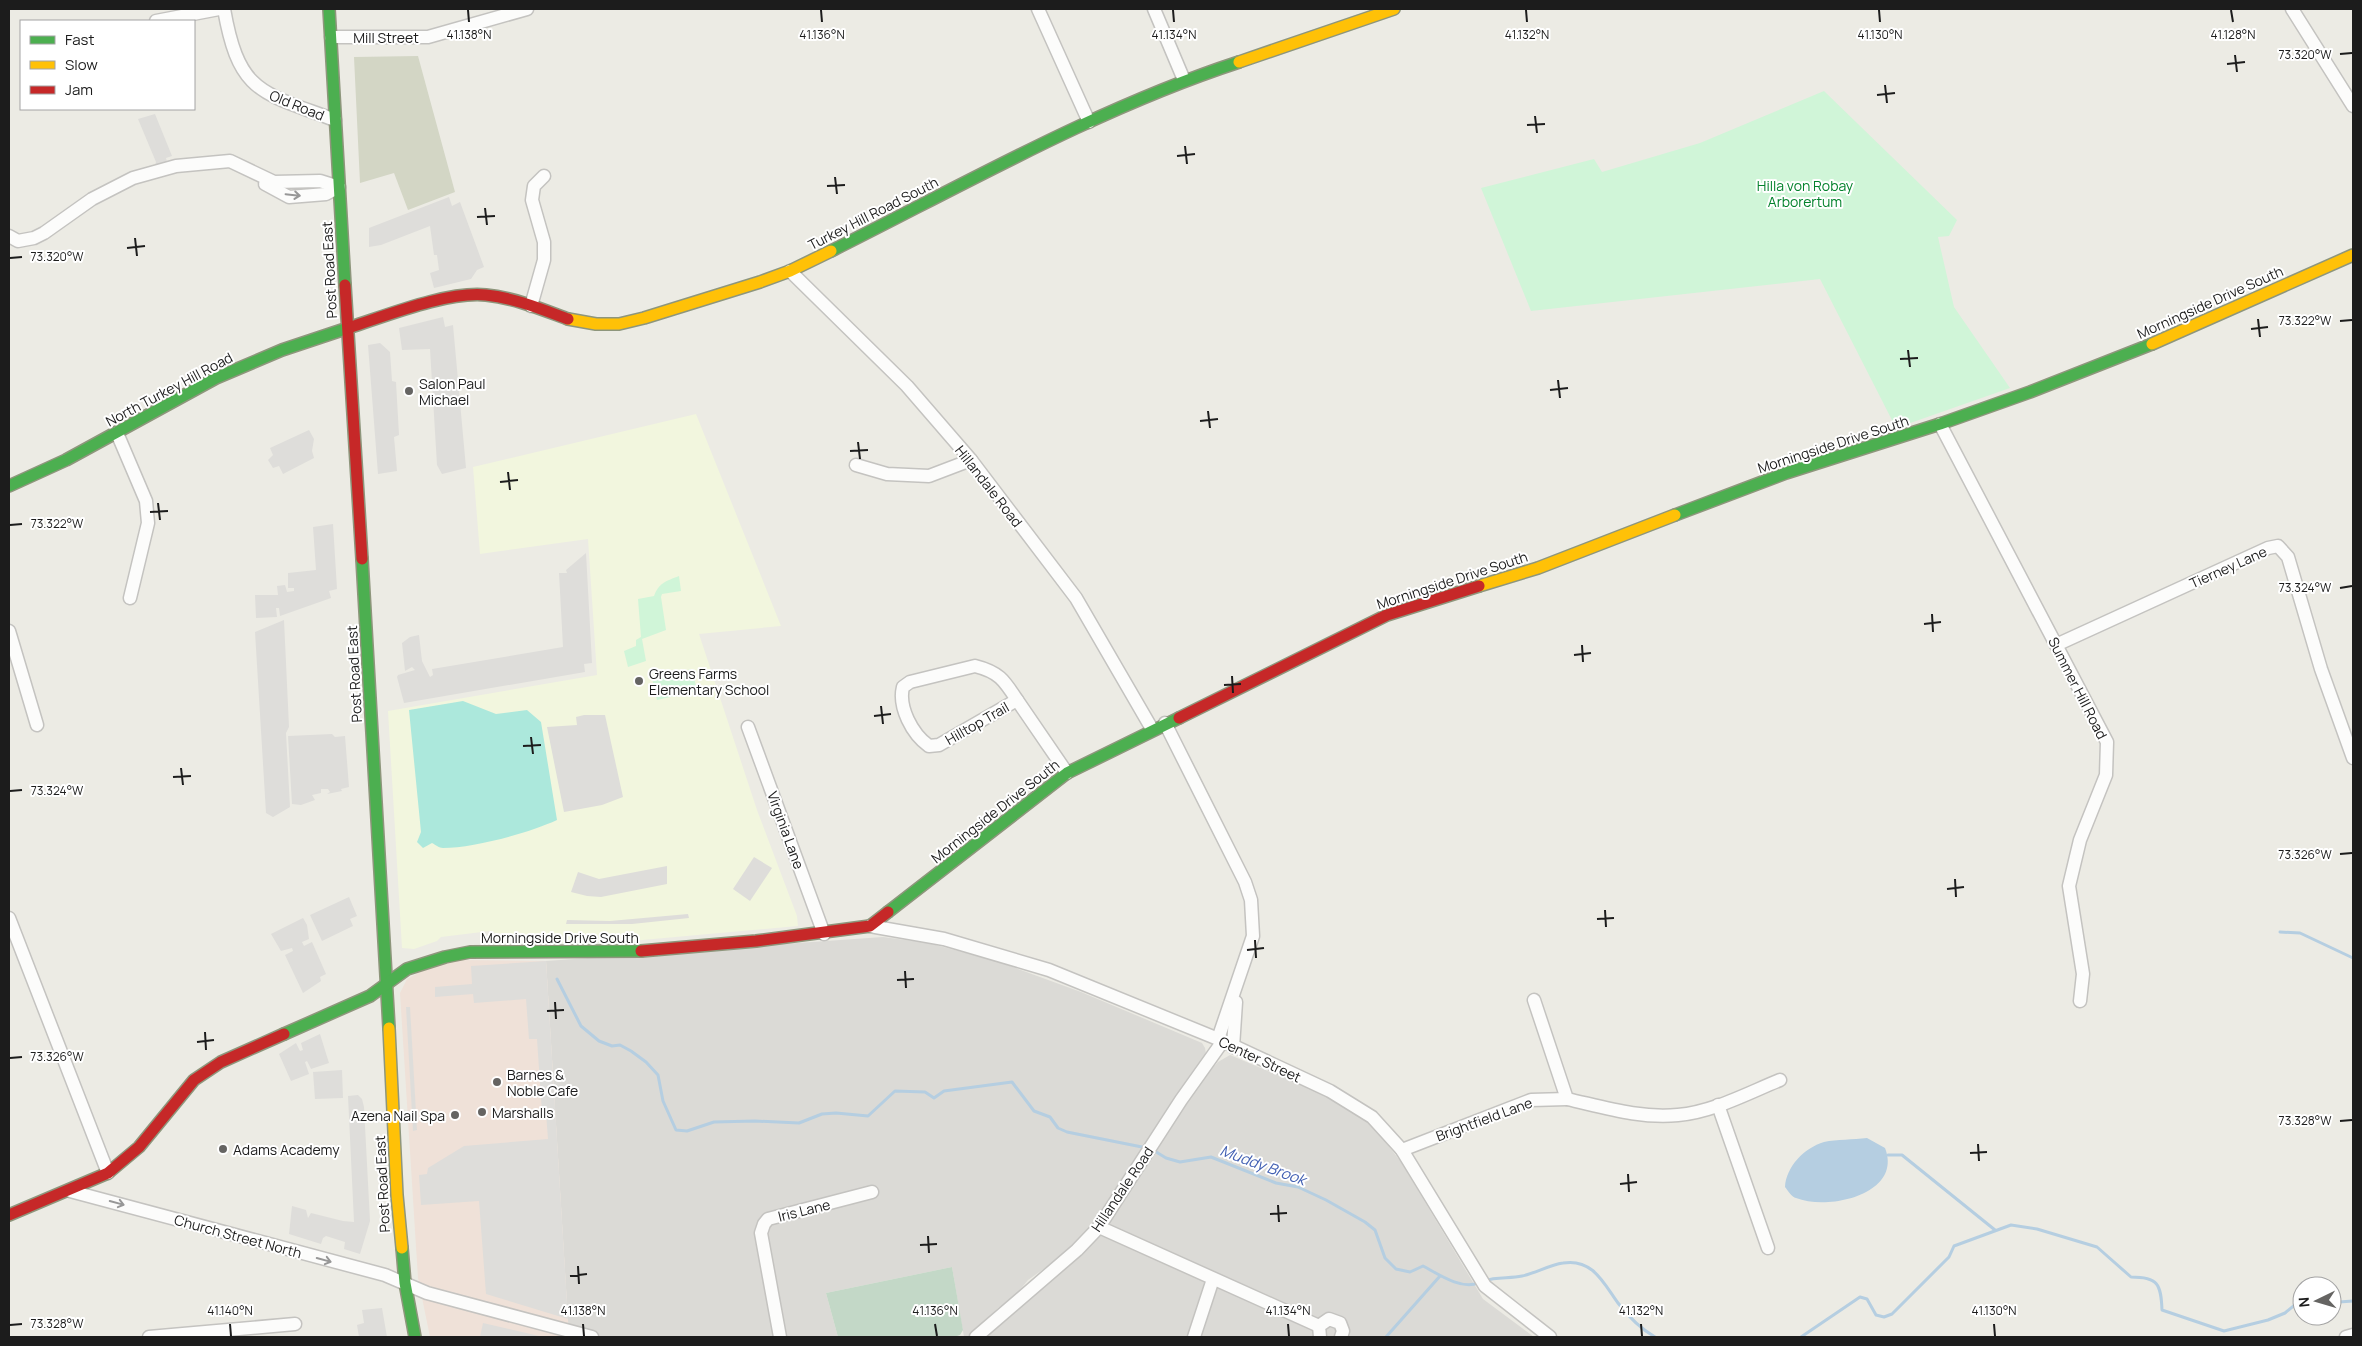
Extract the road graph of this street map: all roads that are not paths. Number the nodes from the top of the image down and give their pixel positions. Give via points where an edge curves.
1 (219, 9) edge
2 (224, 9) edge
3 (329, 9) edge
4 (527, 9) edge
5 (1038, 9) edge
6 (1154, 9) edge
7 (1394, 9) edge
8 (2292, 9) edge
9 (161, 20) edge
10 (331, 37) junction
11 (1184, 80) junction
12 (2353, 106) edge
13 (335, 120) junction
14 (1089, 122) junction
15 (544, 176) dead end
16 (339, 187) junction
17 (9, 236) edge
18 (2353, 255) edge
19 (790, 271) junction
20 (531, 306) junction
21 (347, 329) junction
22 (1940, 424) junction
23 (117, 433) junction
24 (971, 460) junction
25 (856, 465) dead end
26 (9, 486) edge
27 (130, 598) dead end
28 (9, 631) edge
29 (2056, 645) junction
30 (1017, 700) junction
31 (1165, 724) junction
32 (37, 725) dead end
33 (748, 727) dead end
34 (1152, 729) junction
35 (2353, 758) edge
36 (1067, 773) junction
37 (9, 918) edge
38 (870, 926) junction
39 (824, 934) junction
40 (387, 982) junction
41 (1534, 1000) dead end
42 (2080, 1001) dead end
43 (1224, 1042) junction
44 (1780, 1080) dead end
45 (1567, 1099) junction
46 (1718, 1104) junction
47 (1402, 1150) junction
48 (108, 1173) junction
49 (70, 1190) junction
50 (872, 1192) dead end
51 (9, 1215) edge
52 (1099, 1227) junction
53 (1768, 1248) dead end
54 (1213, 1279) junction
55 (405, 1283) junction
56 (295, 1324) dead end
57 (1320, 1332) edge
58 (1543, 1335) edge
59 (2353, 1336) edge
60 (149, 1337) edge
61 (415, 1337) edge
62 (592, 1337) edge
63 (780, 1337) edge
64 (976, 1337) edge
65 (1194, 1337) edge
66 (1341, 1337) edge
67 (2346, 1337) edge

1 - 9 street
2 - 13 street, Old Road via 234,52 250,80 270,95
3 - 10 street, Post Road East
4 - 10 street, Mill Street via 428,37
5 - 14 street
6 - 11 street
7 - 11 street, Turkey Hill Road South
8 - 12 street
10 - 13 street, Post Road East
11 - 14 street, Turkey Hill Road South
13 - 16 street, Post Road East
14 - 19 street, Turkey Hill Road South
15 - 20 street via 534,186 532,200 544,242 544,260
16 - 17 street via 326,194 289,196 217,162 176,166 133,178 92,199 34,238 18,241
16 - 21 street, Post Road East
18 - 22 street, Morningside Drive South via 2171,337
19 - 20 street, Turkey Hill Road South via 619,324 575,322
19 - 24 street, Hillandale Road via 907,386
20 - 21 street, Turkey Hill Road South via 494,296 462,296 390,314
21 - 23 street, North Turkey Hill Road via 282,350 216,378
21 - 40 street, Post Road East
22 - 29 street, Summer Hill Road
22 - 31 street, Morningside Drive South via 1786,473 1538,568 1387,615
23 - 26 street, North Turkey Hill Road
23 - 27 street via 146,501 148,522
24 - 25 street via 929,476 887,474
24 - 34 street, Hillandale Road via 1076,598
28 - 32 street
29 - 35 street, Tierney Lane via 2278,546 2288,557 2320,669
29 - 42 street, Summer Hill Road via 2107,742 2106,775 2080,840 2069,886 2083,974
30 - 30 street, Hilltop Trail via 997,673 975,666 910,682 903,686 900,696 913,730 929,746 939,745
30 - 36 street, Hilltop Trail
31 - 34 street, Morningside Drive South
31 - 43 street, Hillandale Road via 1252,900 1253,936
33 - 39 street, Virginia Lane
34 - 36 street, Morningside Drive South
36 - 38 street, Morningside Drive South
37 - 48 street
38 - 39 street, Morningside Drive South
38 - 43 street, Center Street via 944,938 1049,970
39 - 40 street, Morningside Drive South via 620,953 470,952 420,964
40 - 48 street, Morningside Drive South via 370,996 221,1062 194,1080 139,1147
40 - 55 street, Post Road East via 397,1195
41 - 45 street
43 - 47 street, Center Street via 1330,1091 1372,1117
43 - 52 street, Hillandale Road via 1154,1141
44 - 46 street, Brightfield Lane
45 - 46 street, Brightfield Lane via 1640,1115 1678,1115
45 - 47 street, Brightfield Lane via 1531,1100
46 - 53 street
47 - 58 street, Center Street via 1482,1281
48 - 49 street, Morningside Drive South
49 - 51 street, Morningside Drive South
49 -> 55 street, Church Street North
50 - 63 street, Iris Lane via 768,1219 764,1224 761,1233
52 - 54 street
52 - 64 street, Hillandale Road
54 - 57 street
54 - 65 street
55 - 61 street, Post Road East
55 - 62 street, Church Street North via 427,1293
56 - 60 street
57 - 66 street via 1325,1321 1336,1321 1342,1327
59 - 67 street

